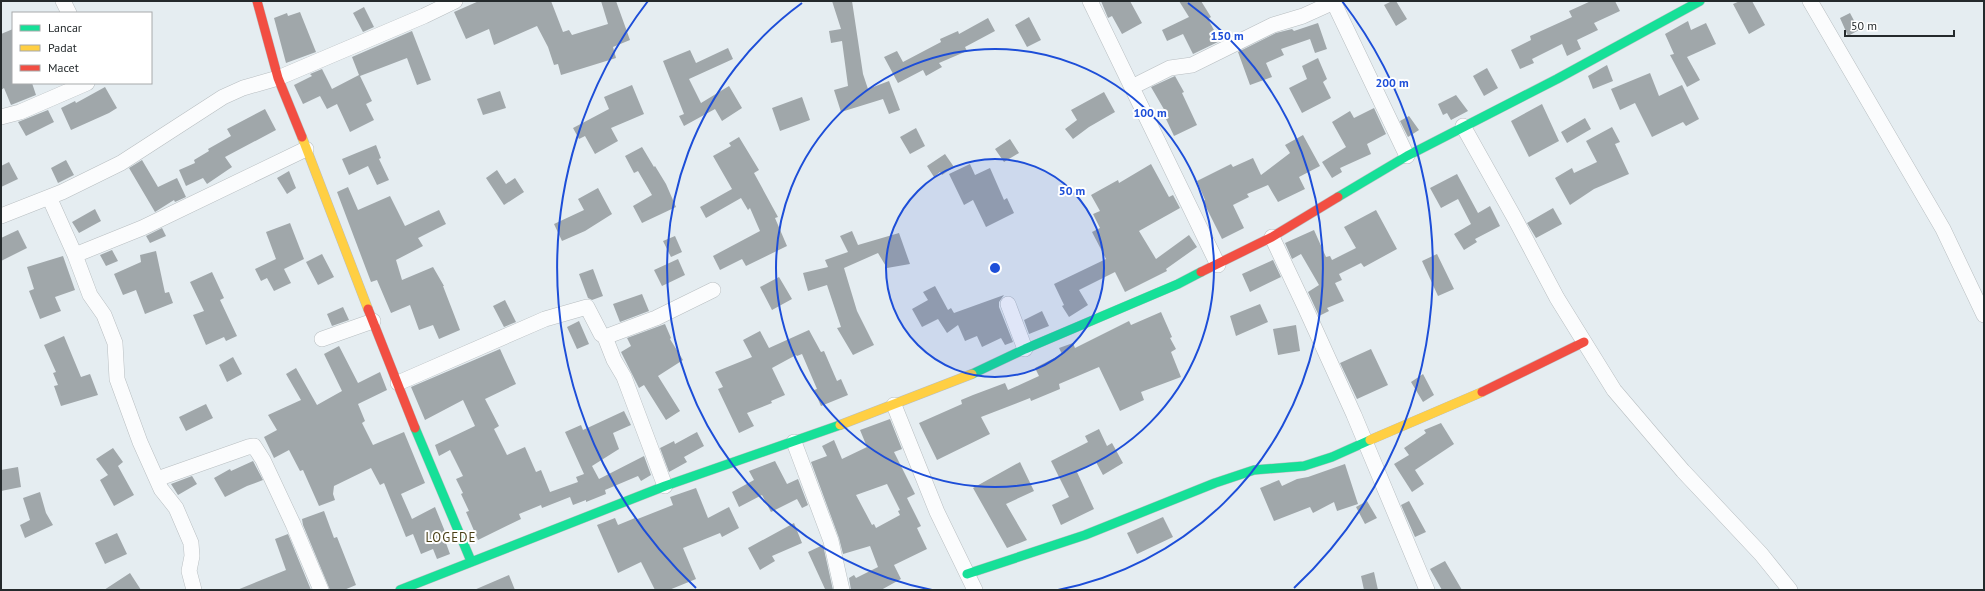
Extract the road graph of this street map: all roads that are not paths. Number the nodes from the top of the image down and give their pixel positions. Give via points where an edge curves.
1 (64, 1) edge
2 (257, 1) edge
3 (455, 1) edge
4 (1090, 1) edge
5 (1700, 1) edge
6 (1810, 1) edge
7 (1334, 2) edge
8 (68, 12) edge
9 (278, 78) junction
10 (85, 84) edge
11 (1132, 87) junction
12 (1, 117) edge
13 (1462, 126) junction
14 (306, 149) junction
15 (1407, 156) junction
16 (49, 197) junction
17 (1, 216) edge
18 (1272, 237) junction
19 (75, 255) junction
20 (1218, 264) junction
21 (713, 290) dead end
22 (1008, 304) dead end
23 (1984, 315) edge
24 (373, 321) junction
25 (605, 337) junction
26 (322, 339) dead end
27 (1584, 342) junction
28 (1026, 349) junction
29 (398, 383) junction
30 (894, 405) junction
31 (794, 442) junction
32 (1364, 443) junction
33 (157, 479) junction
34 (666, 486) junction
35 (471, 561) junction
36 (967, 574) junction
37 (194, 590) edge
38 (320, 590) edge
39 (400, 590) edge
40 (842, 590) edge
41 (975, 590) edge
42 (1427, 590) edge
43 (1790, 590) edge

1 - 8 street
2 - 9 street
3 - 9 street
4 - 11 street
5 - 13 street via 1557,79
6 - 23 street via 1943,229
7 - 11 street via 1274,25 1192,65 1170,68
7 - 15 street
9 - 14 street
9 - 16 street via 223,97 121,164
10 - 12 street via 20,112
11 - 20 street
13 - 15 street
13 - 27 street
14 - 19 street via 142,228
14 - 24 street
15 - 18 street
16 - 17 street
16 - 19 street
18 - 20 street
18 - 32 street
19 - 33 street via 90,295 104,315 115,343 117,379 140,442
20 - 28 street via 1178,284
21 - 25 street via 656,318
22 - 28 street
24 - 26 street
24 - 29 street
25 - 29 street via 601,334 590,310 582,307 545,319
25 - 34 street via 624,377
27 - 32 street via 1505,382
27 - 43 street via 1614,390 1633,414 1761,554
28 - 30 street via 962,379
29 - 35 street via 432,472
30 - 31 street
30 - 36 street via 937,512
31 - 34 street
31 - 40 street via 831,541
32 - 36 street via 1304,466 1254,470 1085,534
32 - 42 street
33 - 37 street via 166,497 176,508 191,543 189,571
33 - 38 street via 254,446 294,527
34 - 35 street
35 - 39 street
36 - 41 street

